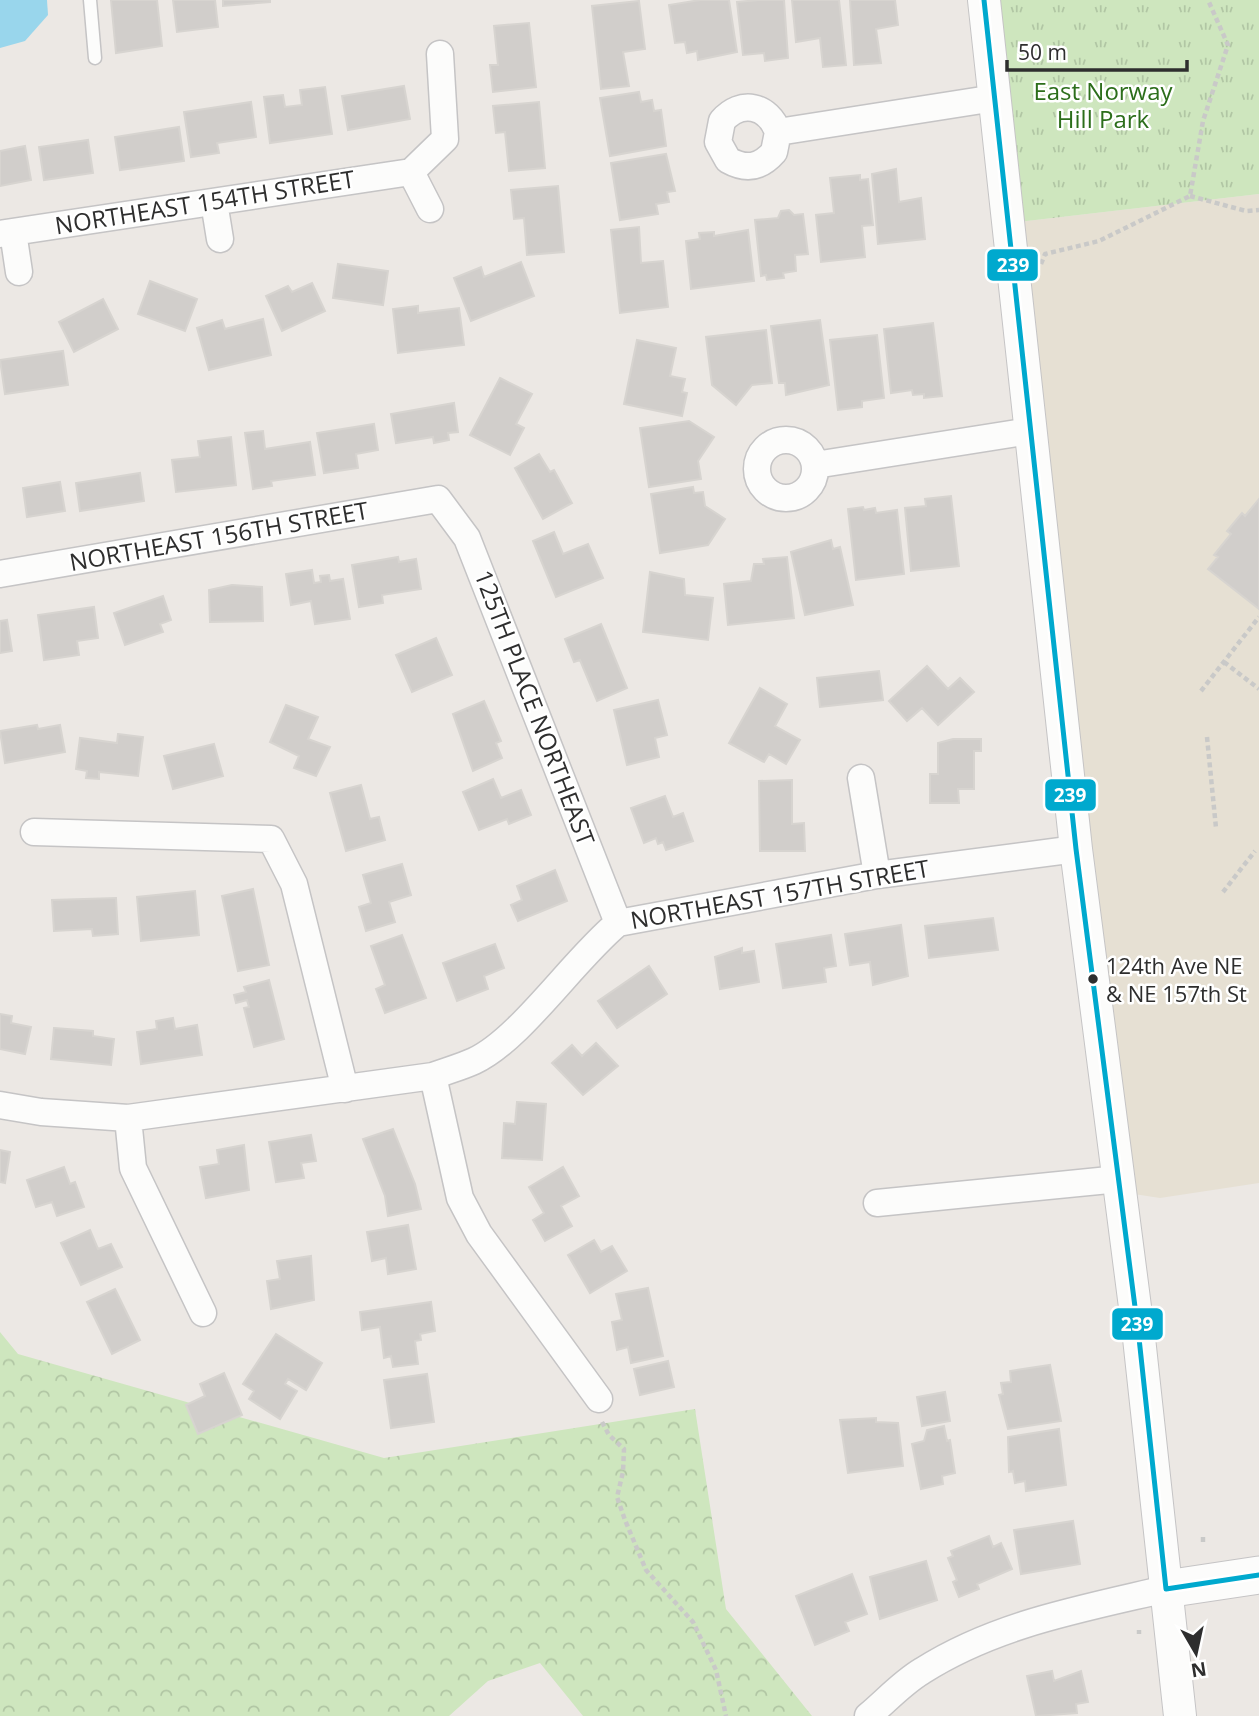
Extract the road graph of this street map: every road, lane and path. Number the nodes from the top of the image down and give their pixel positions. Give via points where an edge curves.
1 (90, 0) edge
2 (984, 0) edge
3 (1208, 0) edge
4 (440, 54) dead end
5 (94, 58) dead end
6 (995, 98) junction
7 (778, 132) dead end
8 (411, 172) junction
9 (1190, 196) junction
10 (214, 202) junction
11 (430, 209) dead end
12 (1259, 210) edge
13 (6, 233) edge
14 (220, 239) dead end
15 (19, 272) dead end
16 (1036, 276) dead end
17 (1030, 431) junction
18 (815, 465) dead end
19 (438, 499) joint
20 (0, 574) edge
21 (1259, 617) edge
22 (1224, 662) junction
23 (1259, 689) edge
24 (1201, 691) dead end
25 (1207, 737) dead end
26 (861, 778) dead end
27 (1216, 828) dead end
28 (34, 832) dead end
29 (1076, 849) junction
30 (1255, 851) dead end
31 (877, 874) junction
32 (1223, 892) dead end
33 (618, 923) junction
34 (433, 1076) junction
35 (345, 1089) junction
36 (0, 1105) edge
37 (128, 1118) junction
38 (1119, 1179) junction
39 (877, 1203) dead end
40 (203, 1313) dead end
41 (599, 1399) joint
42 (1259, 1576) edge
43 (1166, 1590) junction
44 (726, 1716) edge
45 (868, 1716) edge
46 (1180, 1716) edge

1 - 5 lane
2 - 6 street
3 - 9 path via 1228,45 1203,121
4 - 8 street via 445,139
6 - 7 street
6 - 17 street
8 - 10 street, NORTHEAST 154TH STREET
8 - 11 street
9 - 12 path via 1246,211
9 - 16 path via 1099,241 1045,254
10 - 13 street, NORTHEAST 154TH STREET
10 - 14 street
13 - 15 street
17 - 18 street
17 - 29 street
19 - 20 street, NORTHEAST 156TH STREET
19 - 33 street, 125TH PLACE NORTHEAST via 467,538
21 - 22 path
22 - 23 path
22 - 24 path
25 - 27 path
26 - 31 street
28 - 35 street via 271,839 295,884
29 - 31 street, NORTHEAST 157TH STREET
29 - 38 street
30 - 32 path
31 - 33 street, NORTHEAST 157TH STREET
33 - 34 street, NORTHEAST 157TH STREET via 507,1036 476,1061
34 - 35 street, NORTHEAST 157TH STREET
34 - 41 street via 460,1198 479,1234
35 - 37 street, NORTHEAST 157TH STREET
36 - 37 street, NORTHEAST 157TH STREET
37 - 40 street via 133,1168
38 - 39 street
38 - 43 street
41 - 44 path via 596,1412 609,1435 624,1449 617,1497 625,1520 646,1570 693,1622 716,1670
42 - 43 main road
43 - 45 street via 1025,1623 975,1642 920,1672
43 - 46 street

